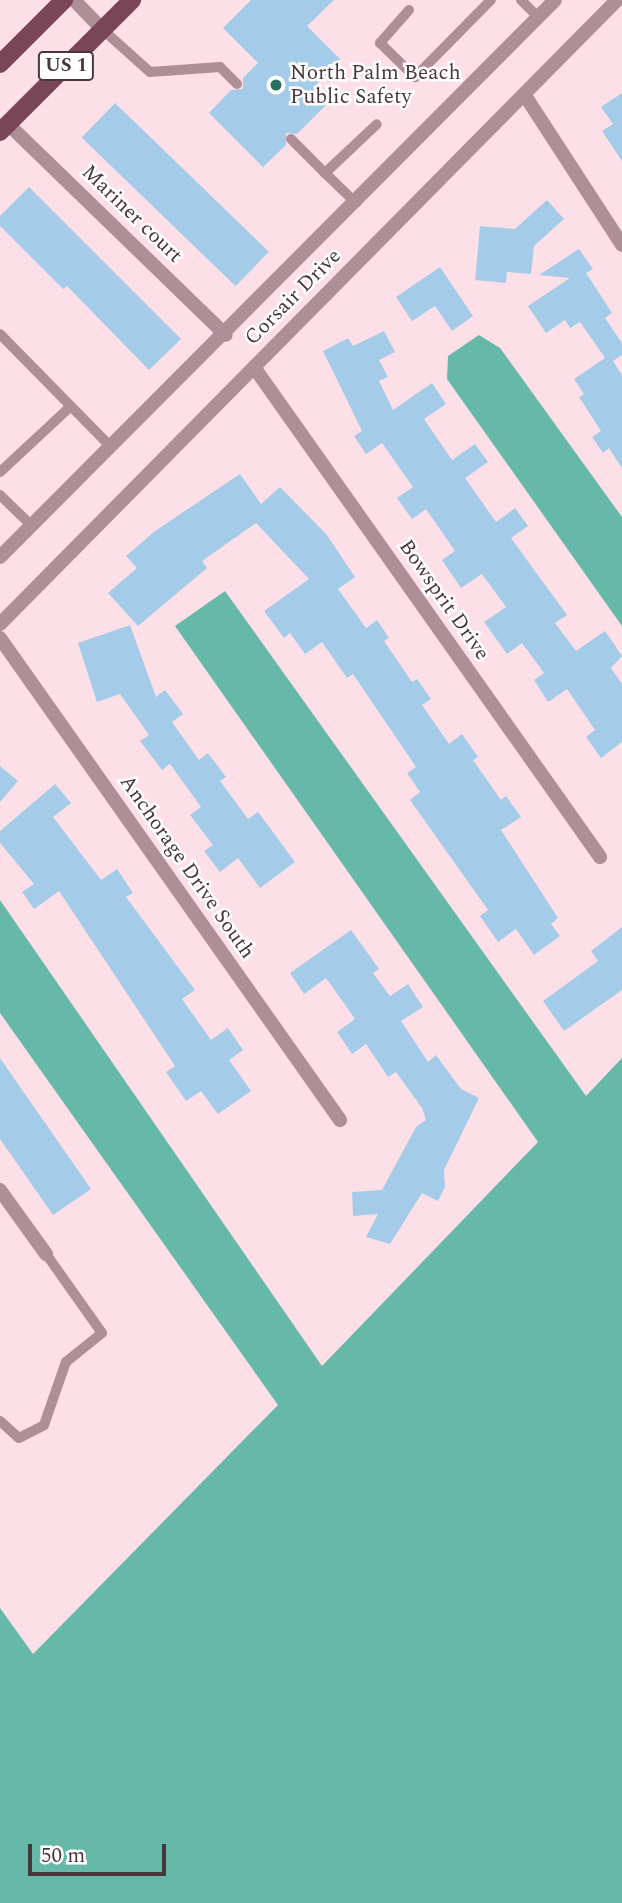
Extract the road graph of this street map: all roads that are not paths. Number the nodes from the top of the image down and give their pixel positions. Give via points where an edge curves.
1 (64, 0) edge
2 (74, 0) edge
3 (132, 0) edge
4 (491, 0) edge
5 (521, 0) edge
6 (555, 0) edge
7 (617, 0) edge
8 (409, 10) dead end
9 (538, 17) junction
10 (102, 29) junction
11 (4, 54) edge
12 (237, 84) dead end
13 (524, 94) junction
14 (377, 124) dead end
15 (4, 128) edge
16 (291, 139) dead end
17 (326, 173) junction
18 (356, 203) junction
19 (622, 245) edge
20 (0, 334) edge
21 (226, 335) junction
22 (254, 367) junction
23 (71, 407) junction
24 (111, 447) junction
25 (0, 472) edge
26 (0, 495) edge
27 (32, 526) junction
28 (0, 557) edge
29 (0, 624) edge
30 (0, 638) edge
31 (600, 857) dead end
32 (340, 1120) dead end
33 (0, 1190) edge
34 (46, 1254) joint
35 (0, 1421) edge

1 - 11 main road, US 1
2 - 10 street
3 - 10 main road, US 1 / US 1
4 - 8 lane via 415,77 380,43
5 - 9 lane
6 - 9 street
7 - 13 street, Corsair Drive
9 - 18 street
10 - 12 lane via 149,72 220,67
10 - 15 main road, US 1 / US 1
13 - 19 street
13 - 22 street, Corsair Drive
14 - 17 lane
15 - 21 street, Mariner court
16 - 17 lane
17 - 18 lane
18 - 21 street
20 - 23 lane
21 - 24 street
22 - 29 street, Corsair Drive
22 - 31 street, Bowsprit Drive
23 - 24 lane
23 - 25 lane
24 - 27 street
26 - 27 lane
27 - 28 street
30 - 32 street, Anchorage Drive South
33 - 34 street
34 - 35 lane via 102,1333 66,1362 44,1425 19,1438

